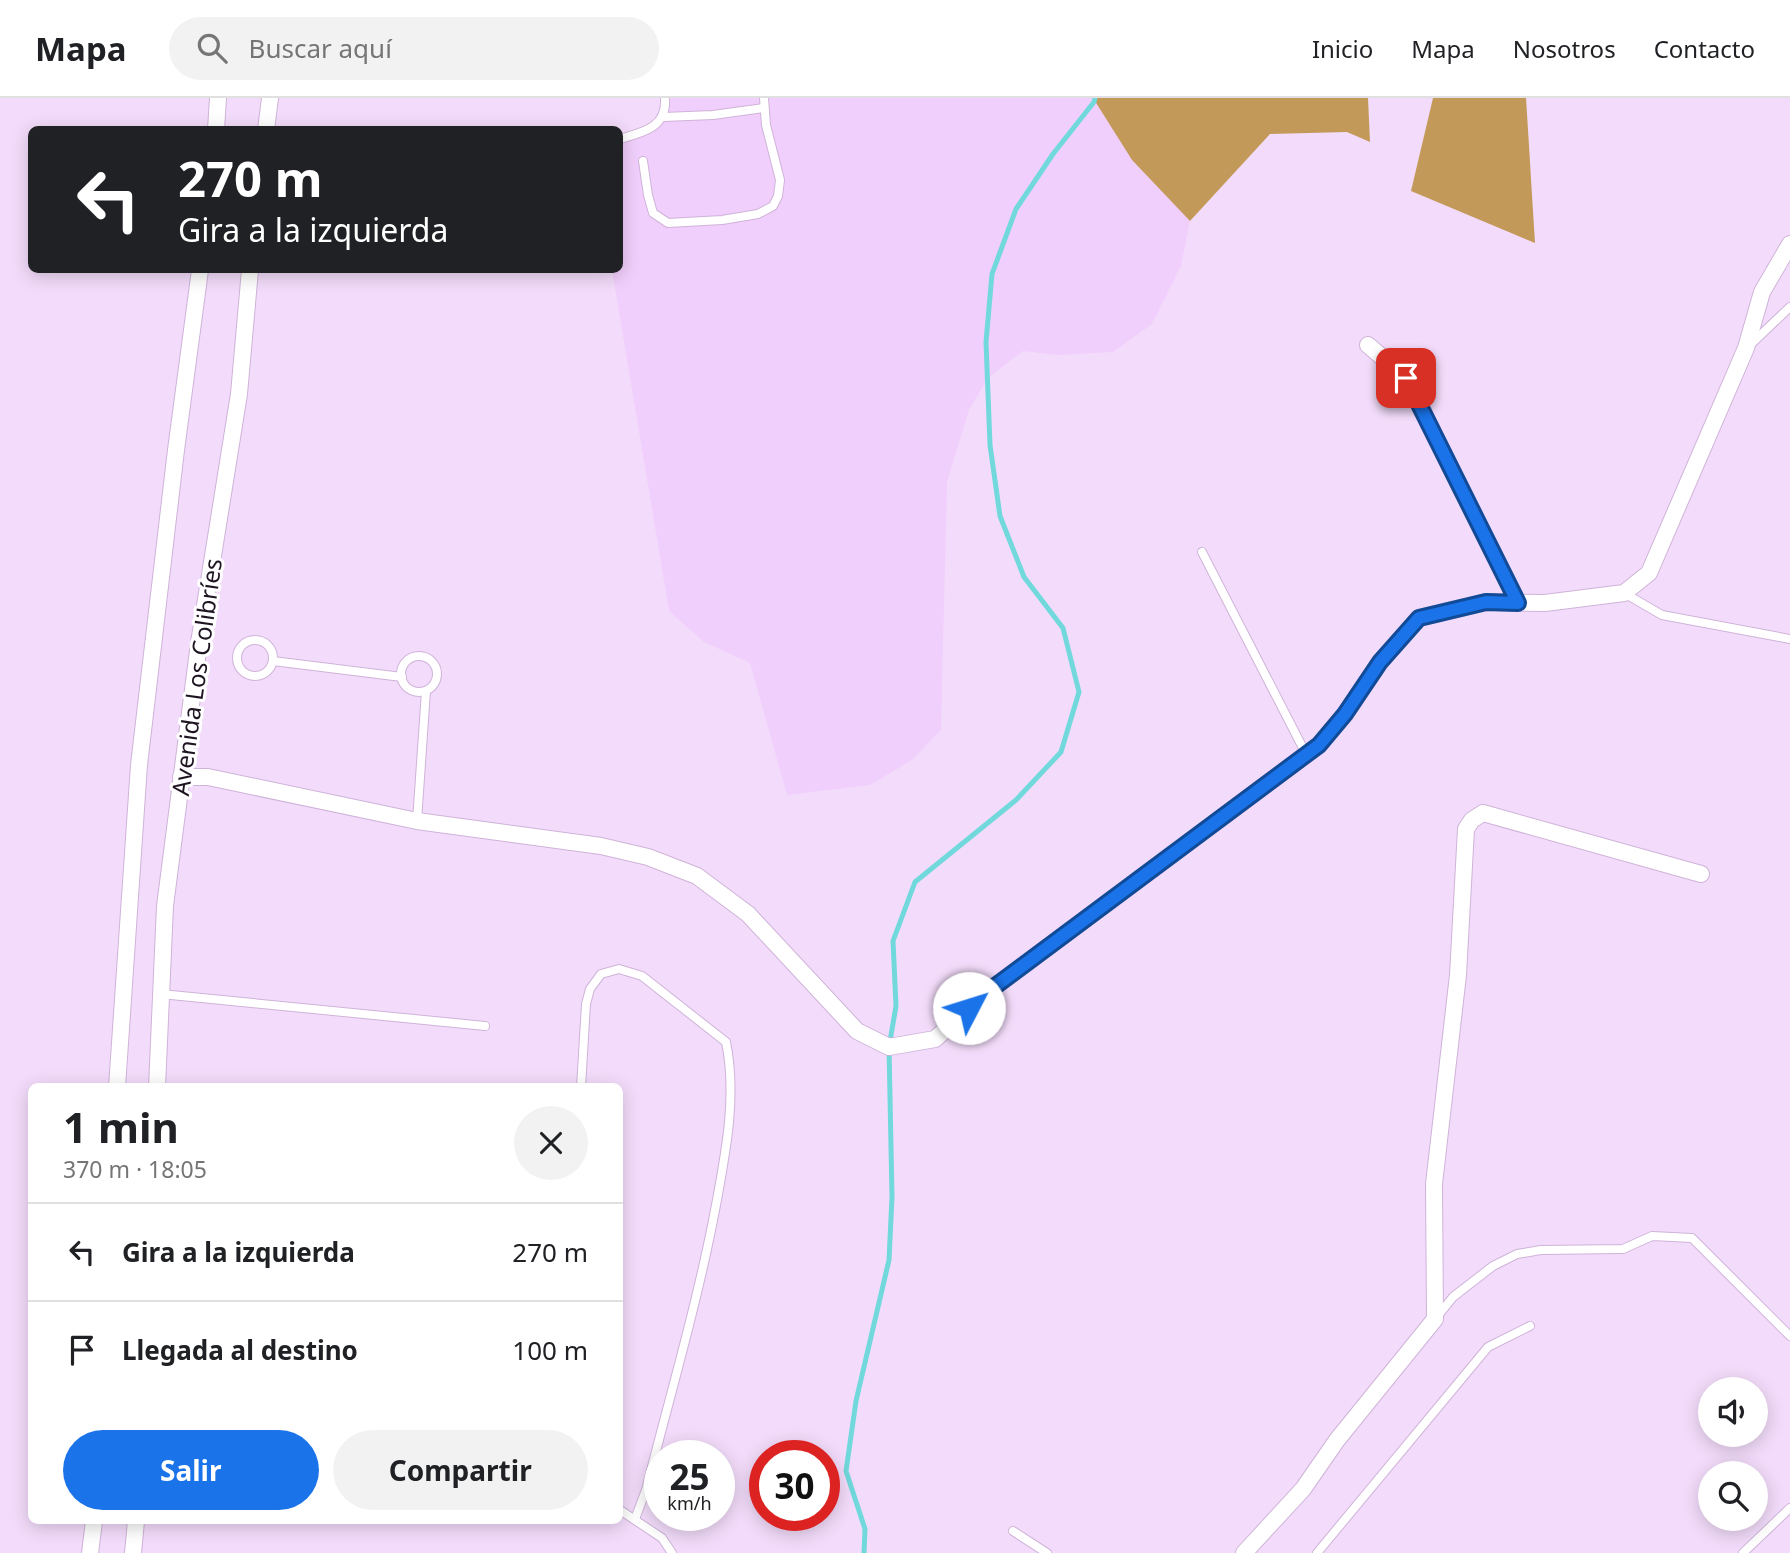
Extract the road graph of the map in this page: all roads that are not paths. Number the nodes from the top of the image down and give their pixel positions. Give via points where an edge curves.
1 (218, 98) edge
2 (270, 98) edge
3 (665, 98) edge
4 (764, 103) edge
5 (663, 117) junction
6 (216, 126) edge
7 (266, 126) edge
8 (623, 138) edge
9 (643, 161) dead end
10 (1790, 244) edge
11 (200, 273) edge
12 (250, 273) edge
13 (1790, 307) edge
14 (1368, 345) dead end
15 (1746, 348) junction
16 (1202, 552) dead end
17 (1623, 593) junction
18 (1518, 603) junction
19 (1790, 639) edge
20 (273, 661) junction
21 (402, 677) junction
22 (426, 691) junction
23 (1306, 754) junction
24 (181, 777) junction
25 (417, 821) junction
26 (1701, 874) dead end
27 (161, 994) junction
28 (485, 1026) dead end
29 (117, 1083) edge
30 (157, 1083) edge
31 (581, 1083) edge
32 (1435, 1320) junction
33 (1530, 1325) dead end
34 (1790, 1336) edge
35 (1790, 1508) edge
36 (623, 1512) edge
37 (635, 1519) junction
38 (94, 1524) edge
39 (136, 1524) edge
40 (1013, 1531) dead end
41 (90, 1553) edge
42 (133, 1553) edge
43 (672, 1553) edge
44 (1047, 1553) edge
45 (1244, 1553) edge
46 (1317, 1553) edge
47 (1743, 1553) edge

1 - 6 street
2 - 7 street
3 - 5 lane
4 - 5 lane via 713,115
4 - 9 lane via 780,180 773,206 758,214 668,223 653,213
5 - 8 lane via 650,128
10 - 15 street via 1762,292
11 - 29 street, Avenida Los Colibríes via 139,765
12 - 24 street, Avenida Los Colibríes via 239,394
13 - 15 lane
14 - 18 street via 1406,378
15 - 17 street via 1649,573
16 - 23 lane
17 - 18 street
17 - 19 lane via 1662,615
18 - 23 street via 1486,602 1419,618 1380,662 1345,714
20 - 20 lane via 270,647 257,640 243,645 237,658 244,671 257,676
20 - 21 lane
21 - 22 lane via 413,691
21 - 22 lane via 409,660 428,659 437,676
22 - 25 lane
23 - 25 street via 986,993 935,1039 889,1047 857,1031 748,915 697,876 648,857 601,846
24 - 25 street via 208,777
24 - 27 street, Avenida Los Colibríes via 165,906
26 - 32 street via 1483,813 1466,829 1458,975 1434,1184
27 - 28 lane
27 - 30 street, Avenida Los Colibríes
31 - 37 lane via 590,989 601,974 620,969 642,975 726,1042 731,1067 731,1109 704,1265
32 - 34 lane via 1453,1297 1517,1254 1623,1249 1652,1236 1692,1238
32 - 45 street via 1303,1489
33 - 46 lane via 1488,1347
35 - 47 lane
36 - 37 lane
37 - 43 lane via 662,1538
38 - 41 street
39 - 42 street
40 - 44 lane

